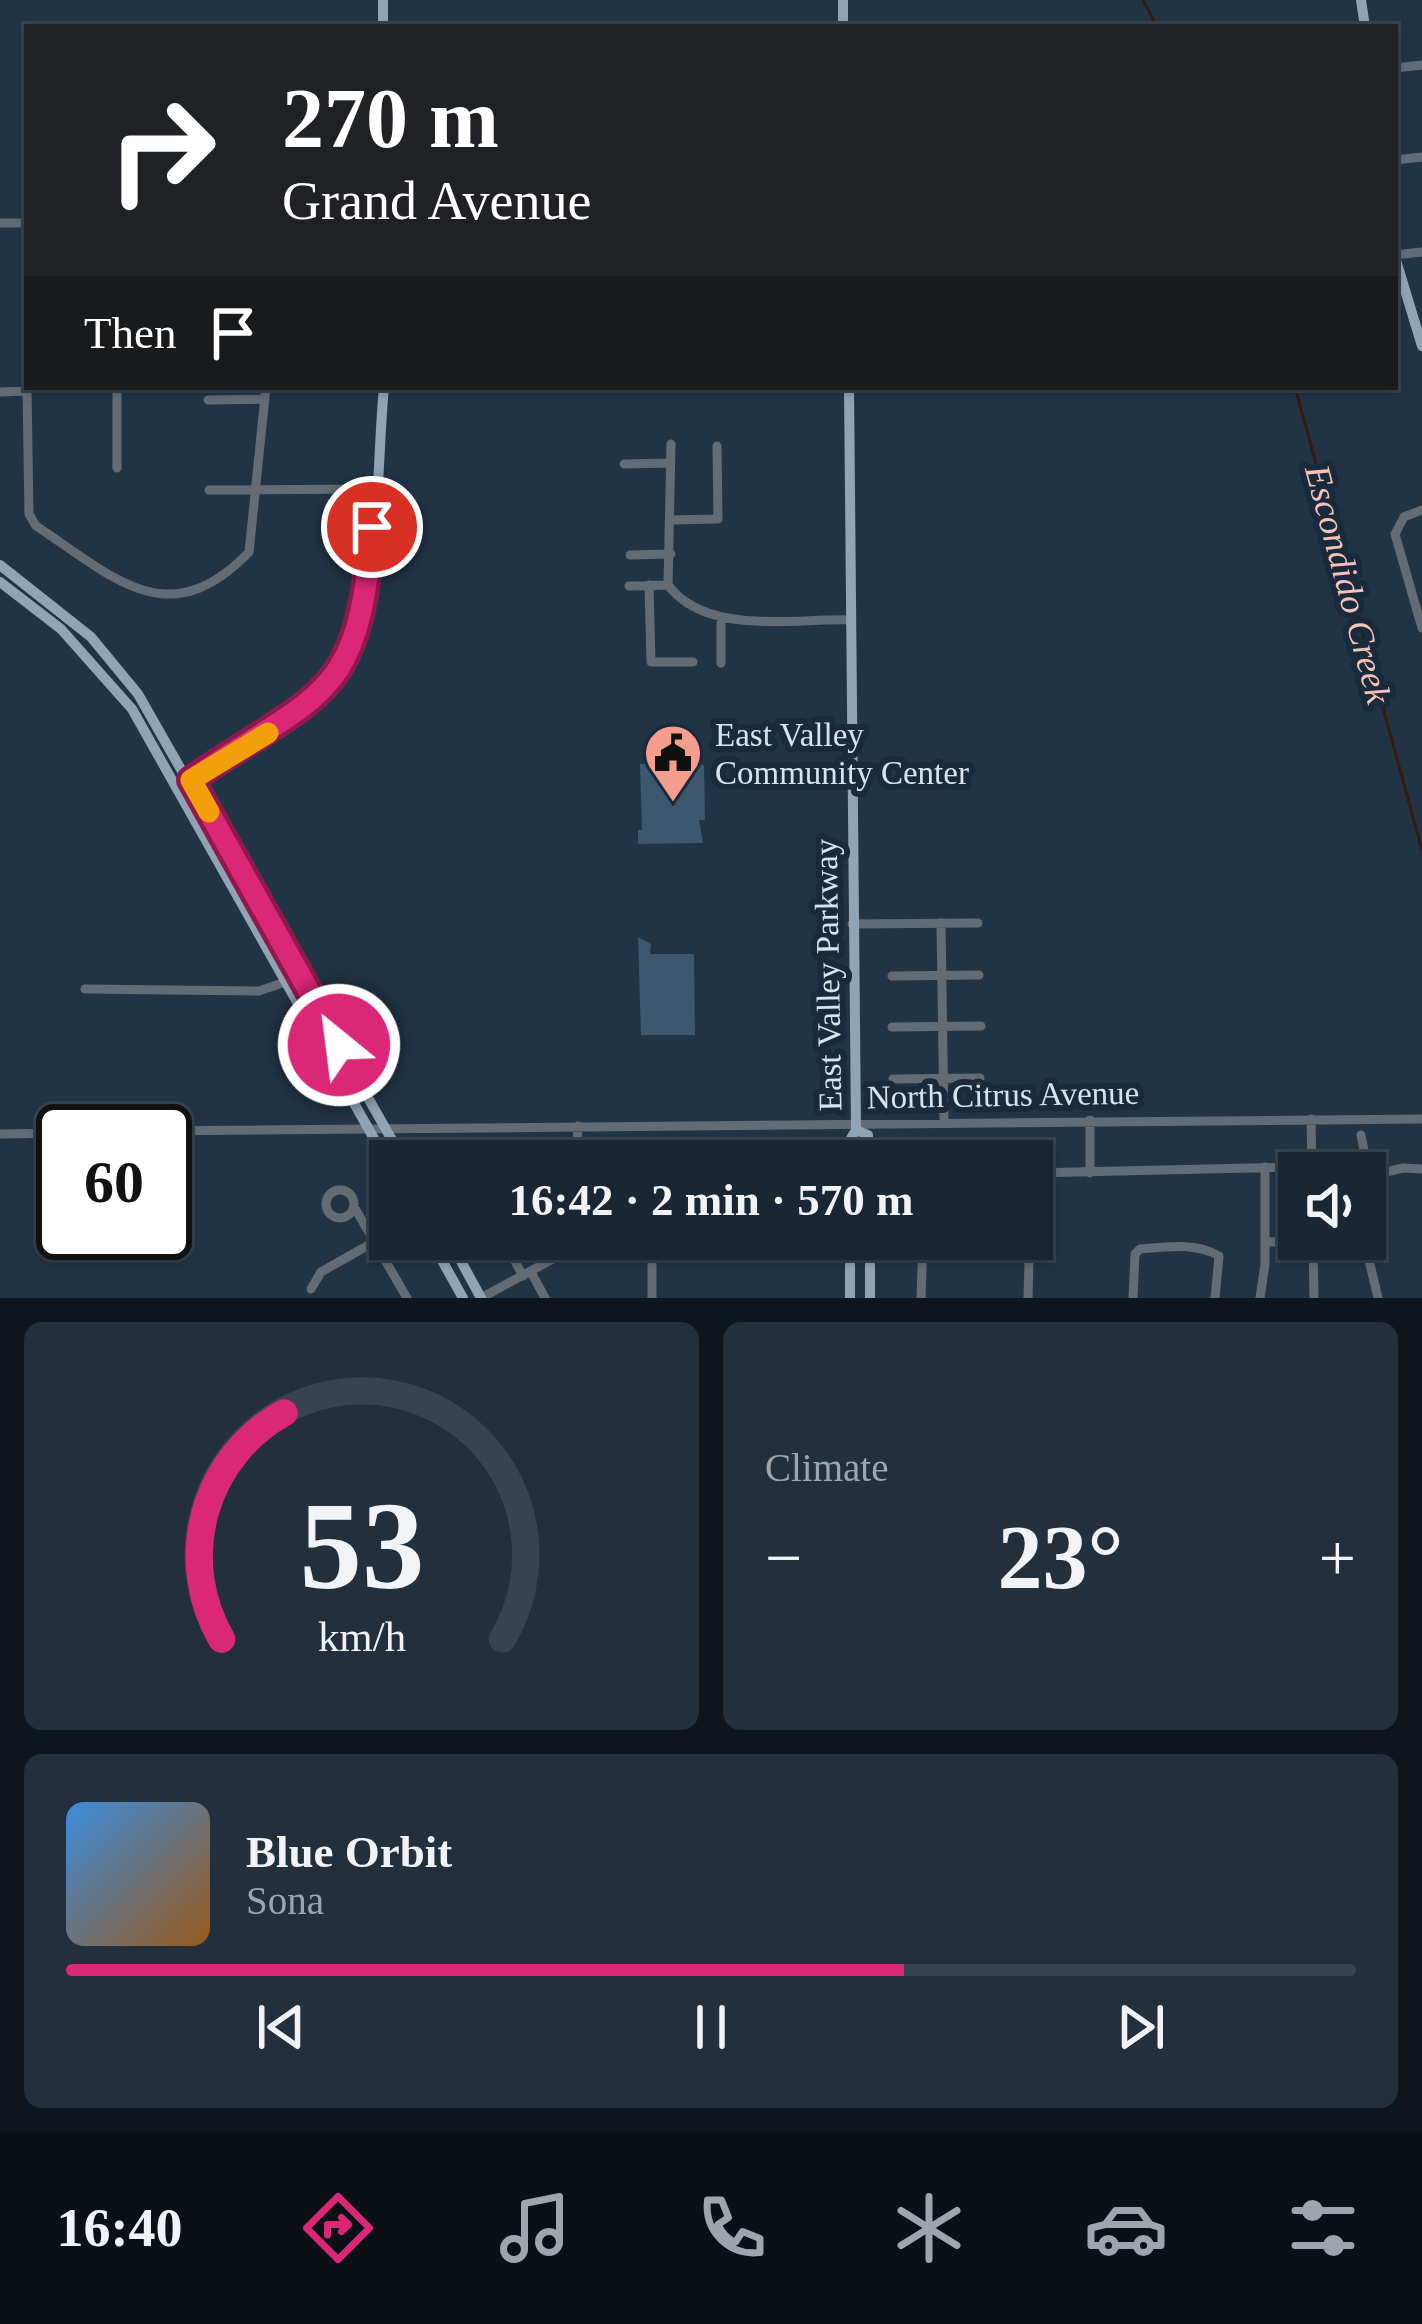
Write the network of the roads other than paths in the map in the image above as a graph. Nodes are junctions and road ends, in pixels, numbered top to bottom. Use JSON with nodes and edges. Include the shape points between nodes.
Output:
{"nodes":[{"id":1,"x":1400,"y":295,"type":"edge"},
{"id":2,"x":1422,"y":346,"type":"edge"},
{"id":3,"x":28,"y":390,"type":"edge"},
{"id":4,"x":116,"y":390,"type":"edge"},
{"id":5,"x":384,"y":390,"type":"edge"},
{"id":6,"x":849,"y":390,"type":"edge"},
{"id":7,"x":266,"y":393,"type":"edge"},
{"id":8,"x":208,"y":400,"type":"dead end"},
{"id":9,"x":670,"y":444,"type":"dead end"},
{"id":10,"x":716,"y":446,"type":"dead end"},
{"id":11,"x":670,"y":463,"type":"junction"},
{"id":12,"x":624,"y":464,"type":"dead end"},
{"id":13,"x":117,"y":468,"type":"dead end"},
{"id":14,"x":258,"y":489,"type":"junction"},
{"id":15,"x":375,"y":489,"type":"junction"},
{"id":16,"x":208,"y":490,"type":"dead end"},
{"id":17,"x":1422,"y":510,"type":"edge"},
{"id":18,"x":671,"y":520,"type":"junction"},
{"id":19,"x":671,"y":554,"type":"junction"},
{"id":20,"x":630,"y":555,"type":"dead end"},
{"id":21,"x":0,"y":565,"type":"edge"},
{"id":22,"x":0,"y":582,"type":"edge"},
{"id":23,"x":650,"y":585,"type":"junction"},
{"id":24,"x":668,"y":585,"type":"junction"},
{"id":25,"x":629,"y":586,"type":"dead end"},
{"id":26,"x":721,"y":617,"type":"junction"},
{"id":27,"x":851,"y":620,"type":"junction"},
{"id":28,"x":1422,"y":628,"type":"edge"},
{"id":29,"x":693,"y":662,"type":"dead end"},
{"id":30,"x":721,"y":664,"type":"dead end"},
{"id":31,"x":191,"y":780,"type":"junction"},
{"id":32,"x":178,"y":789,"type":"junction"},
{"id":33,"x":941,"y":923,"type":"junction"},
{"id":34,"x":978,"y":923,"type":"dead end"},
{"id":35,"x":852,"y":924,"type":"junction"},
{"id":36,"x":942,"y":975,"type":"junction"},
{"id":37,"x":979,"y":975,"type":"dead end"},
{"id":38,"x":892,"y":976,"type":"dead end"},
{"id":39,"x":285,"y":982,"type":"junction"},
{"id":40,"x":85,"y":989,"type":"dead end"},
{"id":41,"x":943,"y":1026,"type":"junction"},
{"id":42,"x":981,"y":1026,"type":"dead end"},
{"id":43,"x":892,"y":1027,"type":"dead end"},
{"id":44,"x":944,"y":1078,"type":"junction"},
{"id":45,"x":980,"y":1078,"type":"dead end"},
{"id":46,"x":893,"y":1079,"type":"dead end"},
{"id":47,"x":1311,"y":1119,"type":"junction"},
{"id":48,"x":1422,"y":1119,"type":"edge"},
{"id":49,"x":1090,"y":1120,"type":"junction"},
{"id":50,"x":944,"y":1121,"type":"junction"},
{"id":51,"x":578,"y":1126,"type":"junction"},
{"id":52,"x":368,"y":1127,"type":"junction"},
{"id":53,"x":385,"y":1127,"type":"junction"},
{"id":54,"x":855,"y":1127,"type":"junction"},
{"id":55,"x":192,"y":1130,"type":"edge"},
{"id":56,"x":36,"y":1133,"type":"edge"},
{"id":57,"x":0,"y":1134,"type":"edge"},
{"id":58,"x":1360,"y":1135,"type":"dead end"},
{"id":59,"x":375,"y":1140,"type":"edge"},
{"id":60,"x":392,"y":1140,"type":"edge"},
{"id":61,"x":577,"y":1140,"type":"edge"},
{"id":62,"x":850,"y":1140,"type":"edge"},
{"id":63,"x":868,"y":1140,"type":"edge"},
{"id":64,"x":1312,"y":1152,"type":"edge"},
{"id":65,"x":1364,"y":1152,"type":"edge"},
{"id":66,"x":1264,"y":1167,"type":"junction"},
{"id":67,"x":1278,"y":1167,"type":"edge"},
{"id":68,"x":1422,"y":1169,"type":"edge"},
{"id":69,"x":1386,"y":1172,"type":"edge"},
{"id":70,"x":1053,"y":1173,"type":"edge"},
{"id":71,"x":1090,"y":1173,"type":"junction"},
{"id":72,"x":356,"y":1210,"type":"dead end"},
{"id":73,"x":369,"y":1231,"type":"edge"},
{"id":74,"x":1278,"y":1241,"type":"edge"},
{"id":75,"x":1265,"y":1242,"type":"junction"},
{"id":76,"x":369,"y":1244,"type":"edge"},
{"id":77,"x":386,"y":1260,"type":"edge"},
{"id":78,"x":442,"y":1260,"type":"edge"},
{"id":79,"x":460,"y":1260,"type":"edge"},
{"id":80,"x":517,"y":1260,"type":"edge"},
{"id":81,"x":553,"y":1260,"type":"edge"},
{"id":82,"x":652,"y":1260,"type":"edge"},
{"id":83,"x":851,"y":1260,"type":"edge"},
{"id":84,"x":870,"y":1260,"type":"edge"},
{"id":85,"x":922,"y":1260,"type":"edge"},
{"id":86,"x":1026,"y":1260,"type":"edge"},
{"id":87,"x":1313,"y":1260,"type":"edge"},
{"id":88,"x":1369,"y":1260,"type":"edge"},
{"id":89,"x":527,"y":1274,"type":"junction"},
{"id":90,"x":311,"y":1288,"type":"dead end"},
{"id":91,"x":407,"y":1298,"type":"edge"},
{"id":92,"x":463,"y":1298,"type":"edge"},
{"id":93,"x":481,"y":1298,"type":"edge"},
{"id":94,"x":545,"y":1298,"type":"edge"},
{"id":95,"x":652,"y":1298,"type":"edge"},
{"id":96,"x":852,"y":1298,"type":"edge"},
{"id":97,"x":870,"y":1298,"type":"edge"},
{"id":98,"x":921,"y":1298,"type":"edge"},
{"id":99,"x":1028,"y":1298,"type":"edge"},
{"id":100,"x":1133,"y":1298,"type":"edge"},
{"id":101,"x":1215,"y":1298,"type":"edge"},
{"id":102,"x":1260,"y":1298,"type":"edge"},
{"id":103,"x":1314,"y":1298,"type":"edge"},
{"id":104,"x":1378,"y":1298,"type":"edge"}],
"edges":[{"from":1,"to":2,"type":"main road"},
{"from":3,"to":14,"type":"street","via":[[29,514],[133,589],[179,595],[237,565],[253,542]]},
{"from":4,"to":13,"type":"street"},
{"from":5,"to":15,"type":"main road"},
{"from":6,"to":27,"type":"main road","name":"East Valley Parkway"},
{"from":7,"to":8,"type":"street"},
{"from":7,"to":14,"type":"street"},
{"from":9,"to":11,"type":"street"},
{"from":10,"to":18,"type":"street","via":[[718,519]]},
{"from":11,"to":12,"type":"street"},
{"from":11,"to":18,"type":"street"},
{"from":14,"to":15,"type":"street"},
{"from":14,"to":16,"type":"street"},
{"from":15,"to":31,"type":"main road","via":[[366,592],[345,660],[301,712]]},
{"from":17,"to":28,"type":"street","via":[[1404,517],[1395,534]]},
{"from":18,"to":19,"type":"street"},
{"from":19,"to":20,"type":"street"},
{"from":19,"to":24,"type":"street"},
{"from":21,"to":31,"type":"main road","via":[[91,637]]},
{"from":22,"to":32,"type":"main road","via":[[112,682]]},
{"from":23,"to":24,"type":"street"},
{"from":23,"to":25,"type":"street"},
{"from":23,"to":29,"type":"street","via":[[651,662]]},
{"from":24,"to":26,"type":"street","via":[[700,613]]},
{"from":26,"to":27,"type":"street"},
{"from":26,"to":30,"type":"street"},
{"from":27,"to":35,"type":"main road","name":"East Valley Parkway"},
{"from":31,"to":32,"type":"main road"},
{"from":31,"to":53,"type":"main road"},
{"from":32,"to":39,"type":"main road"},
{"from":33,"to":34,"type":"street"},
{"from":33,"to":35,"type":"street"},
{"from":33,"to":36,"type":"street"},
{"from":35,"to":54,"type":"main road","name":"East Valley Parkway"},
{"from":36,"to":37,"type":"street"},
{"from":36,"to":38,"type":"street"},
{"from":36,"to":41,"type":"street"},
{"from":39,"to":40,"type":"street","via":[[259,991]]},
{"from":39,"to":52,"type":"main road"},
{"from":41,"to":42,"type":"street"},
{"from":41,"to":43,"type":"street"},
{"from":41,"to":44,"type":"street"},
{"from":44,"to":45,"type":"street"},
{"from":44,"to":46,"type":"street"},
{"from":44,"to":50,"type":"street"},
{"from":47,"to":48,"type":"street","name":"North Citrus Avenue"},
{"from":47,"to":49,"type":"street","name":"North Citrus Avenue"},
{"from":47,"to":64,"type":"street"},
{"from":49,"to":50,"type":"street","name":"North Citrus Avenue"},
{"from":49,"to":71,"type":"street"},
{"from":50,"to":54,"type":"street","name":"North Citrus Avenue"},
{"from":51,"to":53,"type":"street","name":"North Citrus Avenue"},
{"from":51,"to":54,"type":"street","name":"North Citrus Avenue"},
{"from":51,"to":61,"type":"street"},
{"from":52,"to":53,"type":"street","name":"North Citrus Avenue"},
{"from":52,"to":55,"type":"street","name":"North Citrus Avenue"},
{"from":52,"to":59,"type":"main road"},
{"from":53,"to":60,"type":"main road"},
{"from":54,"to":62,"type":"main road","name":"East Valley Parkway"},
{"from":54,"to":63,"type":"main road","name":"East Valley Parkway"},
{"from":56,"to":57,"type":"street"},
{"from":58,"to":65,"type":"street"},
{"from":66,"to":67,"type":"street"},
{"from":66,"to":71,"type":"street"},
{"from":66,"to":75,"type":"street"},
{"from":68,"to":69,"type":"street"},
{"from":70,"to":71,"type":"street"},
{"from":72,"to":73,"type":"street"},
{"from":74,"to":75,"type":"street"},
{"from":75,"to":102,"type":"street"},
{"from":76,"to":90,"type":"street","via":[[321,1272]]},
{"from":77,"to":91,"type":"street"},
{"from":78,"to":92,"type":"main road"},
{"from":79,"to":93,"type":"main road"},
{"from":80,"to":89,"type":"street"},
{"from":81,"to":89,"type":"street"},
{"from":82,"to":95,"type":"street"},
{"from":83,"to":96,"type":"main road"},
{"from":84,"to":97,"type":"main road"},
{"from":85,"to":98,"type":"street"},
{"from":86,"to":99,"type":"street"},
{"from":87,"to":103,"type":"street"},
{"from":88,"to":104,"type":"street"},
{"from":89,"to":93,"type":"street"},
{"from":89,"to":94,"type":"street"},
{"from":100,"to":101,"type":"street","via":[[1135,1254],[1179,1247],[1219,1256]]}]}
